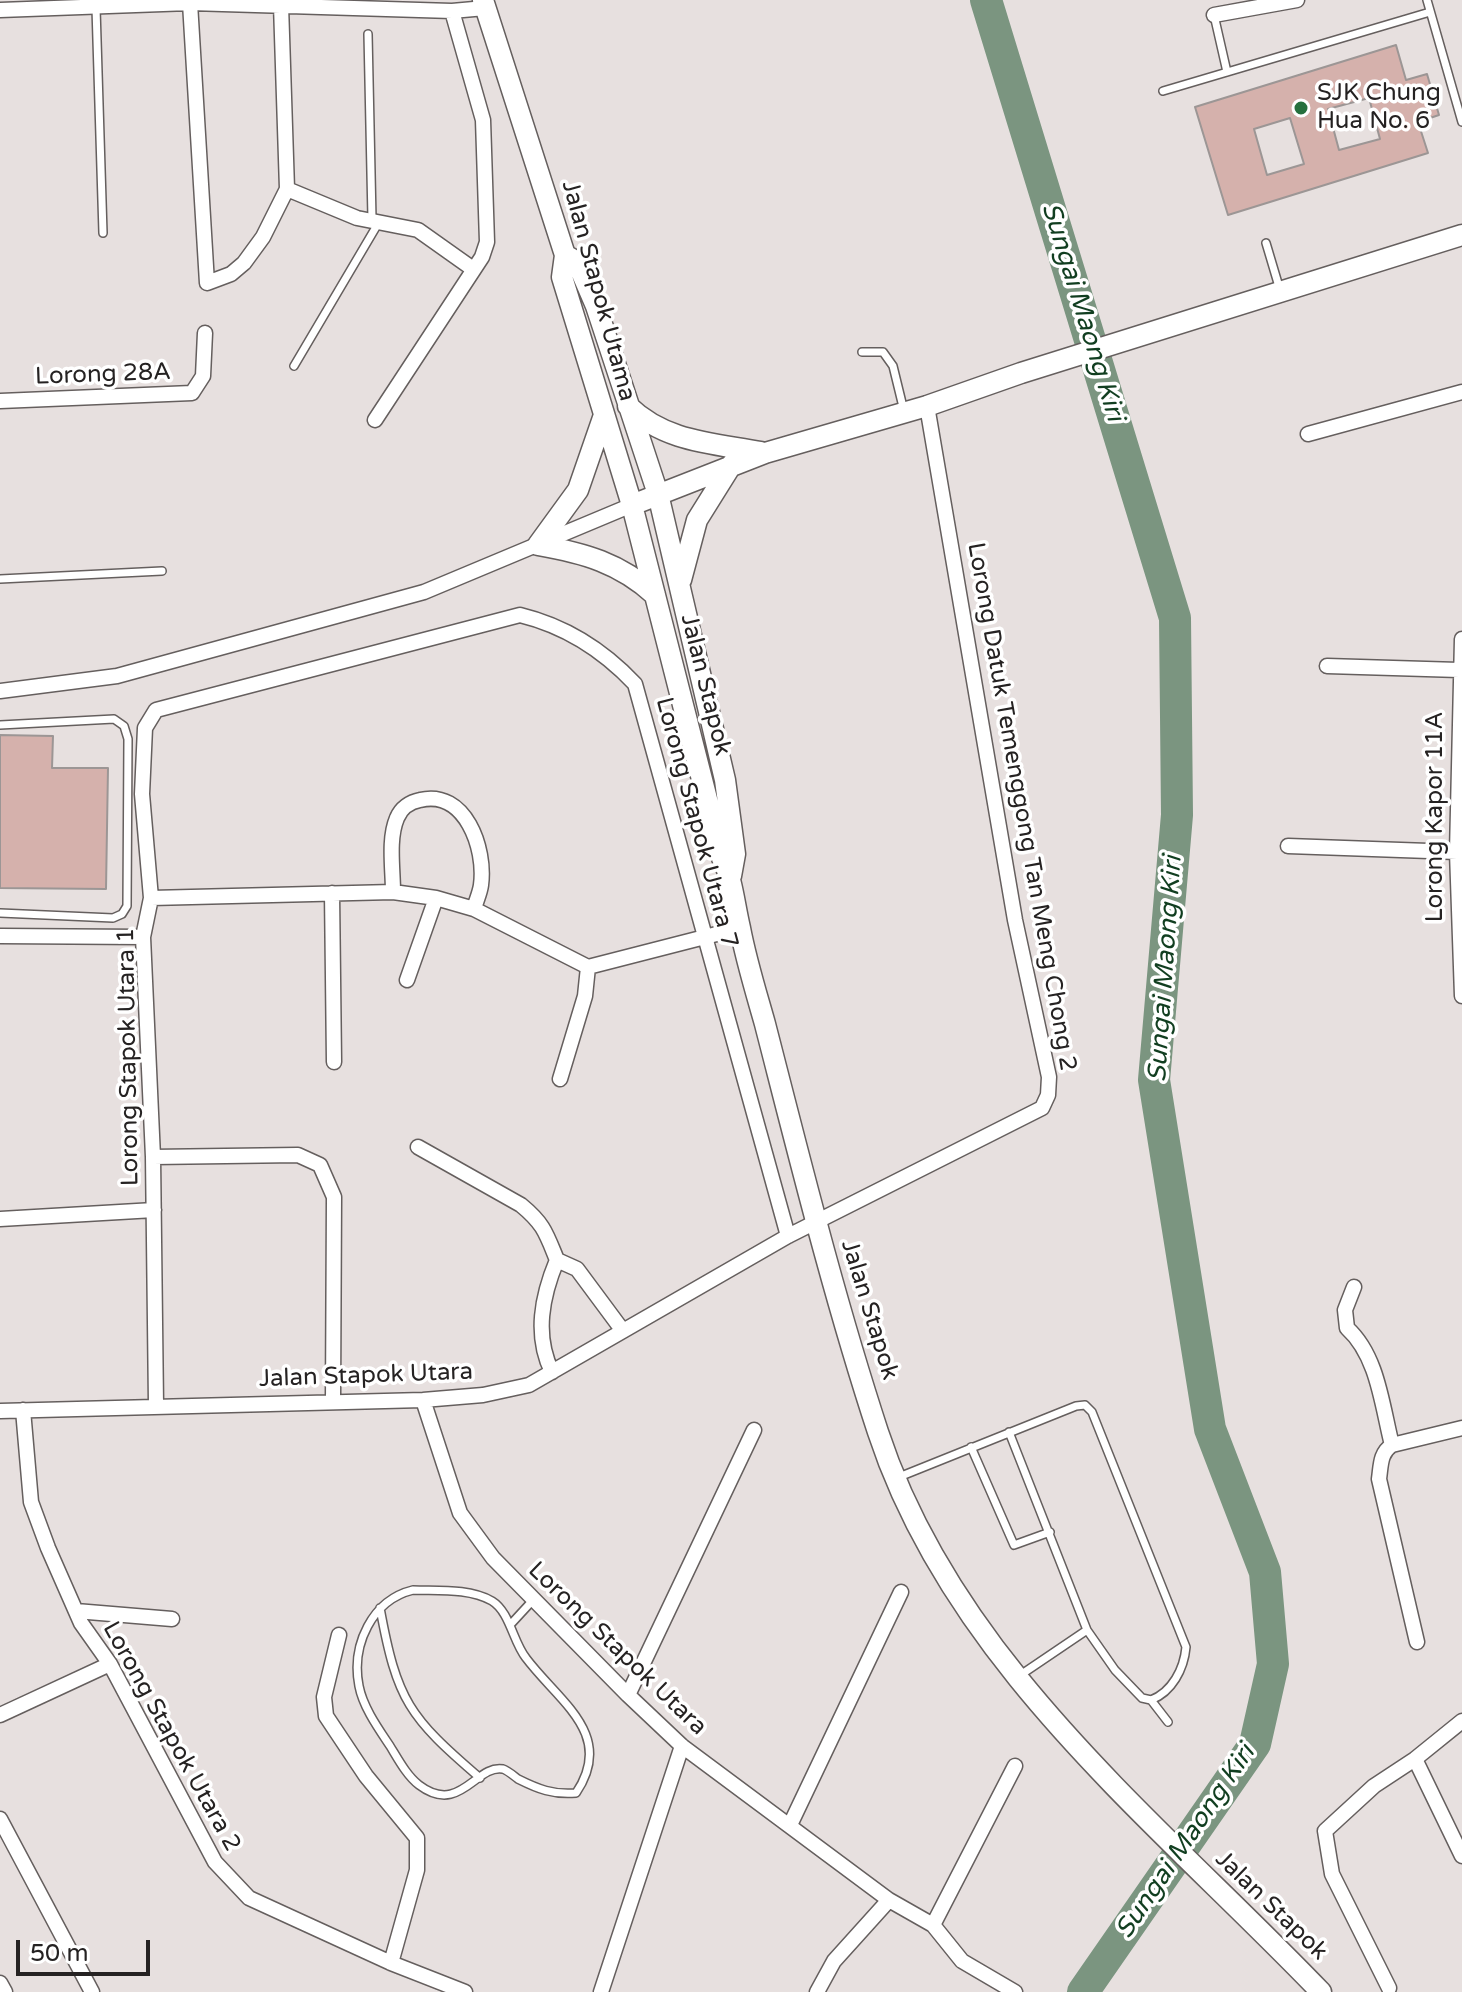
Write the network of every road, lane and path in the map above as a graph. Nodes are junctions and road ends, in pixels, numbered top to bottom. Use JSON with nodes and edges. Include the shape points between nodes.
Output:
{"nodes":[{"id":1,"x":1297,"y":0,"type":"edge"},
{"id":2,"x":1427,"y":0,"type":"edge"},
{"id":3,"x":96,"y":3,"type":"edge"},
{"id":4,"x":190,"y":3,"type":"junction"},
{"id":5,"x":484,"y":4,"type":"edge"},
{"id":6,"x":281,"y":5,"type":"junction"},
{"id":7,"x":2,"y":6,"type":"edge"},
{"id":8,"x":452,"y":11,"type":"junction"},
{"id":9,"x":1430,"y":12,"type":"junction"},
{"id":10,"x":1214,"y":15,"type":"joint"},
{"id":11,"x":368,"y":34,"type":"dead end"},
{"id":12,"x":1227,"y":72,"type":"junction"},
{"id":13,"x":1163,"y":91,"type":"dead end"},
{"id":14,"x":1462,"y":122,"type":"edge"},
{"id":15,"x":287,"y":189,"type":"junction"},
{"id":16,"x":376,"y":220,"type":"junction"},
{"id":17,"x":103,"y":233,"type":"dead end"},
{"id":18,"x":1462,"y":235,"type":"edge"},
{"id":19,"x":1266,"y":243,"type":"dead end"},
{"id":20,"x":565,"y":255,"type":"junction"},
{"id":21,"x":473,"y":269,"type":"junction"},
{"id":22,"x":1281,"y":292,"type":"junction"},
{"id":23,"x":205,"y":333,"type":"dead end"},
{"id":24,"x":862,"y":352,"type":"dead end"},
{"id":25,"x":294,"y":366,"type":"dead end"},
{"id":26,"x":1462,"y":392,"type":"edge"},
{"id":27,"x":0,"y":401,"type":"edge"},
{"id":28,"x":628,"y":406,"type":"junction"},
{"id":29,"x":927,"y":406,"type":"junction"},
{"id":30,"x":904,"y":413,"type":"junction"},
{"id":31,"x":604,"y":415,"type":"junction"},
{"id":32,"x":375,"y":420,"type":"dead end"},
{"id":33,"x":1308,"y":434,"type":"dead end"},
{"id":34,"x":765,"y":453,"type":"junction"},
{"id":35,"x":732,"y":464,"type":"junction"},
{"id":36,"x":658,"y":494,"type":"junction"},
{"id":37,"x":632,"y":505,"type":"junction"},
{"id":38,"x":538,"y":545,"type":"junction"},
{"id":39,"x":162,"y":571,"type":"dead end"},
{"id":40,"x":0,"y":579,"type":"edge"},
{"id":41,"x":655,"y":595,"type":"junction"},
{"id":42,"x":684,"y":611,"type":"junction"},
{"id":43,"x":1462,"y":639,"type":"edge"},
{"id":44,"x":1327,"y":666,"type":"dead end"},
{"id":45,"x":1459,"y":670,"type":"junction"},
{"id":46,"x":0,"y":691,"type":"edge"},
{"id":47,"x":156,"y":710,"type":"joint"},
{"id":48,"x":0,"y":725,"type":"edge"},
{"id":49,"x":1288,"y":846,"type":"dead end"},
{"id":50,"x":1457,"y":852,"type":"junction"},
{"id":51,"x":731,"y":876,"type":"junction"},
{"id":52,"x":393,"y":892,"type":"junction"},
{"id":53,"x":332,"y":893,"type":"junction"},
{"id":54,"x":151,"y":898,"type":"junction"},
{"id":55,"x":436,"y":898,"type":"junction"},
{"id":56,"x":474,"y":909,"type":"junction"},
{"id":57,"x":0,"y":913,"type":"edge"},
{"id":58,"x":740,"y":928,"type":"junction"},
{"id":59,"x":0,"y":936,"type":"edge"},
{"id":60,"x":143,"y":937,"type":"junction"},
{"id":61,"x":705,"y":938,"type":"junction"},
{"id":62,"x":588,"y":967,"type":"junction"},
{"id":63,"x":407,"y":980,"type":"dead end"},
{"id":64,"x":1462,"y":996,"type":"edge"},
{"id":65,"x":334,"y":1062,"type":"dead end"},
{"id":66,"x":560,"y":1079,"type":"dead end"},
{"id":67,"x":418,"y":1147,"type":"dead end"},
{"id":68,"x":153,"y":1157,"type":"junction"},
{"id":69,"x":154,"y":1210,"type":"junction"},
{"id":70,"x":0,"y":1219,"type":"edge"},
{"id":71,"x":816,"y":1221,"type":"junction"},
{"id":72,"x":788,"y":1236,"type":"junction"},
{"id":73,"x":557,"y":1260,"type":"junction"},
{"id":74,"x":1354,"y":1287,"type":"dead end"},
{"id":75,"x":623,"y":1331,"type":"junction"},
{"id":76,"x":552,"y":1372,"type":"junction"},
{"id":77,"x":333,"y":1400,"type":"junction"},
{"id":78,"x":423,"y":1400,"type":"junction"},
{"id":79,"x":156,"y":1405,"type":"junction"},
{"id":80,"x":23,"y":1410,"type":"junction"},
{"id":81,"x":0,"y":1411,"type":"edge"},
{"id":82,"x":1462,"y":1428,"type":"edge"},
{"id":83,"x":754,"y":1430,"type":"dead end"},
{"id":84,"x":1009,"y":1432,"type":"junction"},
{"id":85,"x":1392,"y":1445,"type":"junction"},
{"id":86,"x":971,"y":1447,"type":"junction"},
{"id":87,"x":897,"y":1478,"type":"junction"},
{"id":88,"x":1050,"y":1532,"type":"junction"},
{"id":89,"x":901,"y":1592,"type":"dead end"},
{"id":90,"x":534,"y":1599,"type":"junction"},
{"id":91,"x":380,"y":1607,"type":"junction"},
{"id":92,"x":76,"y":1611,"type":"junction"},
{"id":93,"x":172,"y":1619,"type":"dead end"},
{"id":94,"x":510,"y":1625,"type":"junction"},
{"id":95,"x":1087,"y":1630,"type":"junction"},
{"id":96,"x":339,"y":1635,"type":"dead end"},
{"id":97,"x":1417,"y":1642,"type":"dead end"},
{"id":98,"x":110,"y":1664,"type":"junction"},
{"id":99,"x":1018,"y":1676,"type":"junction"},
{"id":100,"x":628,"y":1695,"type":"junction"},
{"id":101,"x":1151,"y":1700,"type":"junction"},
{"id":102,"x":0,"y":1715,"type":"edge"},
{"id":103,"x":1462,"y":1721,"type":"edge"},
{"id":104,"x":1168,"y":1722,"type":"dead end"},
{"id":105,"x":682,"y":1746,"type":"junction"},
{"id":106,"x":1415,"y":1759,"type":"junction"},
{"id":107,"x":1015,"y":1766,"type":"dead end"},
{"id":108,"x":480,"y":1778,"type":"junction"},
{"id":109,"x":0,"y":1819,"type":"edge"},
{"id":110,"x":790,"y":1825,"type":"junction"},
{"id":111,"x":1462,"y":1856,"type":"edge"},
{"id":112,"x":889,"y":1900,"type":"junction"},
{"id":113,"x":933,"y":1925,"type":"junction"},
{"id":114,"x":391,"y":1963,"type":"junction"},
{"id":115,"x":0,"y":1983,"type":"edge"},
{"id":116,"x":1389,"y":1988,"type":"dead end"},
{"id":117,"x":5,"y":1992,"type":"edge"},
{"id":118,"x":92,"y":1992,"type":"edge"},
{"id":119,"x":465,"y":1992,"type":"edge"},
{"id":120,"x":601,"y":1992,"type":"edge"},
{"id":121,"x":817,"y":1992,"type":"edge"},
{"id":122,"x":1015,"y":1992,"type":"edge"},
{"id":123,"x":1321,"y":1992,"type":"edge"}],
"edges":[{"from":1,"to":10,"type":"street"},
{"from":2,"to":9,"type":"lane"},
{"from":3,"to":4,"type":"street"},
{"from":3,"to":7,"type":"street"},
{"from":3,"to":17,"type":"lane"},
{"from":4,"to":6,"type":"street"},
{"from":4,"to":15,"type":"street","via":[[207,283],[244,263]]},
{"from":5,"to":8,"type":"street"},
{"from":5,"to":20,"type":"main road","name":"Jalan Stapok Utama"},
{"from":6,"to":8,"type":"street"},
{"from":6,"to":15,"type":"street"},
{"from":8,"to":21,"type":"street","via":[[485,136],[487,242]]},
{"from":9,"to":12,"type":"lane"},
{"from":9,"to":14,"type":"lane"},
{"from":10,"to":12,"type":"lane"},
{"from":11,"to":16,"type":"lane"},
{"from":12,"to":13,"type":"lane"},
{"from":15,"to":16,"type":"street","via":[[337,212]]},
{"from":16,"to":21,"type":"street","via":[[418,230]]},
{"from":16,"to":25,"type":"lane"},
{"from":18,"to":22,"type":"main road"},
{"from":19,"to":22,"type":"lane"},
{"from":20,"to":28,"type":"main road","via":[[577,262],[588,286]]},
{"from":20,"to":31,"type":"main road","name":"Jalan Stapok Utama","via":[[562,277]]},
{"from":21,"to":32,"type":"street"},
{"from":22,"to":29,"type":"main road"},
{"from":23,"to":27,"type":"street","name":"Lorong 28A","via":[[203,376],[192,393]]},
{"from":24,"to":30,"type":"lane","via":[[883,352],[893,366]]},
{"from":26,"to":33,"type":"street"},
{"from":28,"to":34,"type":"main road","via":[[654,428],[689,440]]},
{"from":28,"to":36,"type":"main road"},
{"from":29,"to":30,"type":"main road"},
{"from":29,"to":71,"type":"street","name":"Lorong Datuk Temenggong Tan Meng Chong 2","via":[[1015,920],[1049,1077],[1048,1095],[1042,1108]]},
{"from":30,"to":34,"type":"main road"},
{"from":31,"to":37,"type":"main road","name":"Jalan Stapok Utama"},
{"from":31,"to":38,"type":"main road","via":[[578,490]]},
{"from":34,"to":35,"type":"main road"},
{"from":35,"to":36,"type":"main road"},
{"from":35,"to":42,"type":"main road","via":[[697,520],[688,545],[679,587]]},
{"from":36,"to":37,"type":"main road"},
{"from":36,"to":42,"type":"main road"},
{"from":37,"to":38,"type":"street"},
{"from":37,"to":41,"type":"main road","name":"Jalan Stapok"},
{"from":38,"to":41,"type":"main road","via":[[602,559]]},
{"from":38,"to":46,"type":"street","via":[[424,592],[117,676]]},
{"from":39,"to":40,"type":"lane"},
{"from":41,"to":51,"type":"main road","name":"Jalan Stapok"},
{"from":42,"to":51,"type":"main road","via":[[725,780],[735,854]]},
{"from":43,"to":45,"type":"street","name":"Lorong Kapor 11A"},
{"from":44,"to":45,"type":"street"},
{"from":45,"to":50,"type":"street","name":"Lorong Kapor 11A"},
{"from":47,"to":54,"type":"street","name":"Lorong Stapok Utara 1","via":[[145,728],[142,794]]},
{"from":47,"to":61,"type":"street","name":"Lorong Stapok Utara 7","via":[[520,615],[546,624],[595,649],[635,684]]},
{"from":48,"to":57,"type":"lane","via":[[114,719],[124,726],[128,739],[127,906],[122,914],[113,918]]},
{"from":49,"to":50,"type":"street"},
{"from":50,"to":64,"type":"street","name":"Lorong Kapor 11A"},
{"from":51,"to":58,"type":"main road","name":"Jalan Stapok"},
{"from":52,"to":53,"type":"street"},
{"from":52,"to":55,"type":"street"},
{"from":52,"to":56,"type":"street","via":[[398,816],[409,803],[432,797],[451,803],[471,824],[481,872]]},
{"from":53,"to":54,"type":"street"},
{"from":53,"to":65,"type":"street"},
{"from":54,"to":60,"type":"street","name":"Lorong Stapok Utara 1"},
{"from":55,"to":56,"type":"street"},
{"from":55,"to":63,"type":"street"},
{"from":56,"to":62,"type":"street"},
{"from":58,"to":61,"type":"street"},
{"from":58,"to":71,"type":"main road","name":"Jalan Stapok"},
{"from":59,"to":60,"type":"street"},
{"from":60,"to":68,"type":"street","name":"Lorong Stapok Utara 1"},
{"from":61,"to":62,"type":"street"},
{"from":61,"to":72,"type":"street","name":"Lorong Stapok Utara 7"},
{"from":62,"to":66,"type":"street","via":[[585,996]]},
{"from":67,"to":73,"type":"street","via":[[529,1211],[545,1226]]},
{"from":68,"to":69,"type":"street","name":"Lorong Stapok Utara 1"},
{"from":68,"to":77,"type":"street","via":[[298,1155],[320,1165],[334,1197]]},
{"from":69,"to":70,"type":"street"},
{"from":69,"to":79,"type":"street","name":"Lorong Stapok Utara 1"},
{"from":71,"to":72,"type":"street","name":"Lorong Datuk Temenggong Tan Meng Chong 2"},
{"from":71,"to":87,"type":"main road","name":"Jalan Stapok","via":[[878,1433]]},
{"from":72,"to":75,"type":"street","name":"Jalan Stapok Utara"},
{"from":73,"to":75,"type":"street","via":[[577,1269]]},
{"from":73,"to":76,"type":"street","via":[[543,1294],[542,1335]]},
{"from":74,"to":85,"type":"street","via":[[1345,1310],[1347,1328],[1363,1342]]},
{"from":75,"to":76,"type":"street","name":"Jalan Stapok Utara"},
{"from":76,"to":78,"type":"street","name":"Jalan Stapok Utara","via":[[529,1385],[483,1395]]},
{"from":77,"to":78,"type":"street","name":"Jalan Stapok Utara"},
{"from":77,"to":79,"type":"street","name":"Jalan Stapok Utara"},
{"from":78,"to":90,"type":"street","name":"Lorong Stapok Utara","via":[[460,1513],[493,1558]]},
{"from":79,"to":80,"type":"street","name":"Jalan Stapok Utara"},
{"from":80,"to":81,"type":"street","name":"Jalan Stapok Utara"},
{"from":80,"to":92,"type":"street","name":"Lorong Stapok Utara 2","via":[[31,1502]]},
{"from":82,"to":85,"type":"street"},
{"from":83,"to":100,"type":"street"},
{"from":84,"to":86,"type":"lane"},
{"from":84,"to":88,"type":"lane"},
{"from":84,"to":101,"type":"lane","via":[[1076,1406],[1085,1405],[1092,1412],[1186,1647],[1180,1672],[1161,1696]]},
{"from":85,"to":97,"type":"street","via":[[1384,1450],[1379,1479]]},
{"from":86,"to":87,"type":"lane"},
{"from":86,"to":88,"type":"lane","via":[[1014,1545]]},
{"from":87,"to":99,"type":"main road","name":"Jalan Stapok","via":[[929,1546],[968,1610]]},
{"from":88,"to":95,"type":"lane"},
{"from":89,"to":110,"type":"street"},
{"from":90,"to":94,"type":"lane"},
{"from":90,"to":100,"type":"street","name":"Lorong Stapok Utara"},
{"from":91,"to":94,"type":"lane","via":[[392,1595],[413,1590],[477,1595],[495,1603]]},
{"from":91,"to":108,"type":"lane","via":[[390,1664],[404,1701],[434,1739]]},
{"from":91,"to":108,"type":"lane","via":[[362,1640],[358,1662],[359,1687],[373,1720],[420,1786],[452,1795]]},
{"from":92,"to":93,"type":"street"},
{"from":92,"to":98,"type":"street","name":"Lorong Stapok Utara 2"},
{"from":94,"to":108,"type":"lane","via":[[526,1658],[589,1736],[589,1768],[576,1793],[550,1794],[503,1769]]},
{"from":95,"to":99,"type":"lane"},
{"from":95,"to":101,"type":"lane","via":[[1115,1670],[1142,1698]]},
{"from":96,"to":114,"type":"street","via":[[324,1697],[326,1716],[417,1838],[417,1870]]},
{"from":98,"to":102,"type":"street"},
{"from":98,"to":114,"type":"street","name":"Lorong Stapok Utara 2","via":[[230,1881],[249,1898]]},
{"from":99,"to":123,"type":"main road","name":"Jalan Stapok","via":[[1118,1791]]},
{"from":100,"to":105,"type":"street","name":"Lorong Stapok Utara"},
{"from":101,"to":104,"type":"lane"},
{"from":103,"to":106,"type":"street"},
{"from":105,"to":110,"type":"street","name":"Lorong Stapok Utara"},
{"from":105,"to":120,"type":"street"},
{"from":106,"to":111,"type":"street"},
{"from":106,"to":116,"type":"street","via":[[1374,1786],[1325,1831],[1332,1874]]},
{"from":107,"to":113,"type":"street"},
{"from":109,"to":118,"type":"street"},
{"from":110,"to":112,"type":"street","name":"Lorong Stapok Utara"},
{"from":112,"to":113,"type":"street","name":"Lorong Stapok Utara"},
{"from":112,"to":121,"type":"street","via":[[834,1961]]},
{"from":113,"to":122,"type":"street","via":[[962,1961]]},
{"from":114,"to":119,"type":"street","name":"Lorong Stapok Utara 2"},
{"from":115,"to":117,"type":"street"}]}
